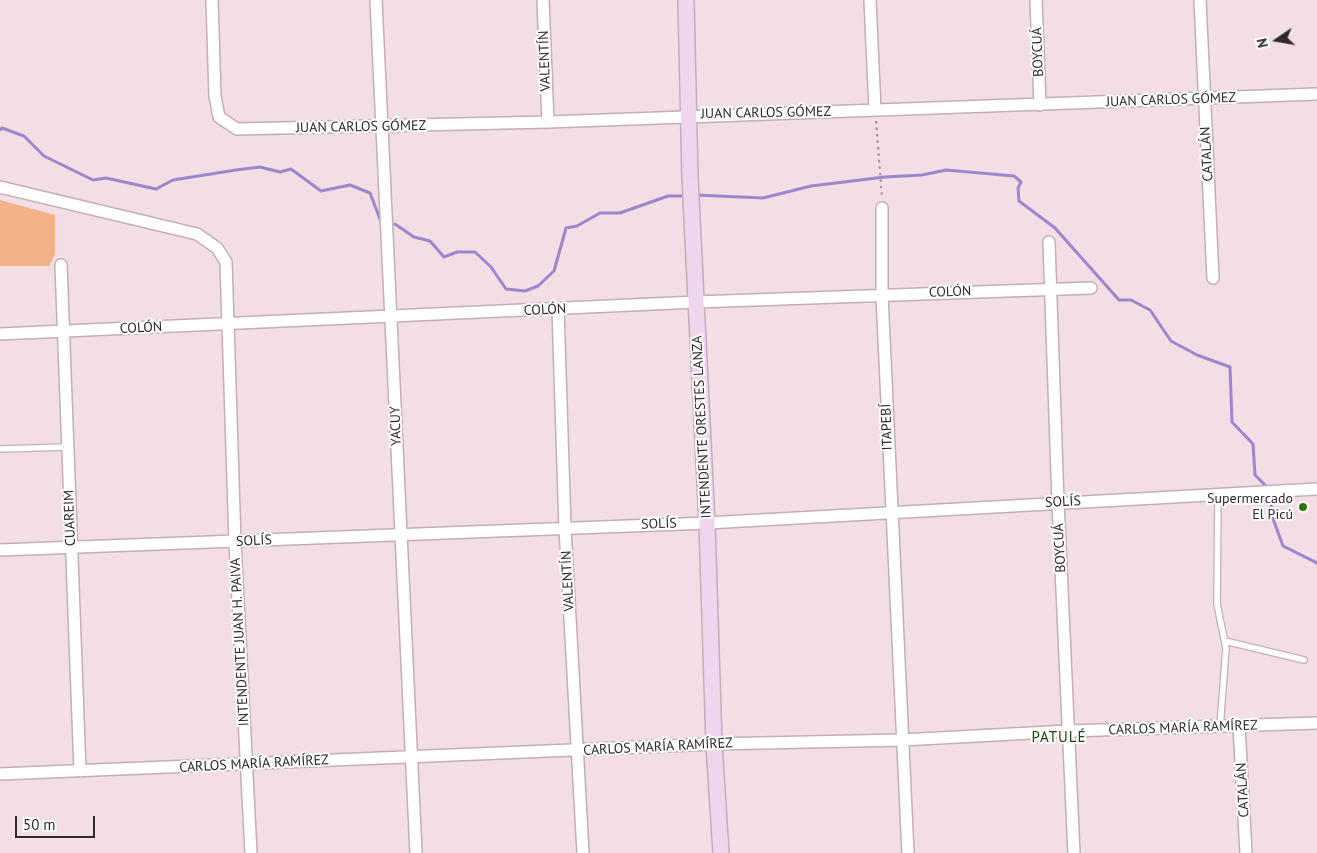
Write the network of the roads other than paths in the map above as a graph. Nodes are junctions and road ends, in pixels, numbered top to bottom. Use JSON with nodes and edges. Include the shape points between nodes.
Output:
{"nodes":[{"id":1,"x":212,"y":0,"type":"edge"},
{"id":2,"x":376,"y":0,"type":"edge"},
{"id":3,"x":543,"y":0,"type":"edge"},
{"id":4,"x":686,"y":0,"type":"edge"},
{"id":5,"x":870,"y":0,"type":"edge"},
{"id":6,"x":1036,"y":0,"type":"edge"},
{"id":7,"x":1200,"y":0,"type":"edge"},
{"id":8,"x":1317,"y":94,"type":"edge"},
{"id":9,"x":1204,"y":99,"type":"junction"},
{"id":10,"x":1040,"y":105,"type":"junction"},
{"id":11,"x":875,"y":110,"type":"junction"},
{"id":12,"x":689,"y":115,"type":"junction"},
{"id":13,"x":548,"y":122,"type":"junction"},
{"id":14,"x":382,"y":126,"type":"junction"},
{"id":15,"x":0,"y":186,"type":"edge"},
{"id":16,"x":882,"y":208,"type":"road end"},
{"id":17,"x":1049,"y":242,"type":"dead end"},
{"id":18,"x":61,"y":265,"type":"dead end"},
{"id":19,"x":1213,"y":278,"type":"dead end"},
{"id":20,"x":1091,"y":288,"type":"dead end"},
{"id":21,"x":1051,"y":289,"type":"junction"},
{"id":22,"x":882,"y":295,"type":"junction"},
{"id":23,"x":696,"y":302,"type":"junction"},
{"id":24,"x":558,"y":309,"type":"junction"},
{"id":25,"x":392,"y":317,"type":"junction"},
{"id":26,"x":229,"y":324,"type":"junction"},
{"id":27,"x":64,"y":332,"type":"junction"},
{"id":28,"x":0,"y":334,"type":"edge"},
{"id":29,"x":67,"y":447,"type":"junction"},
{"id":30,"x":0,"y":449,"type":"edge"},
{"id":31,"x":1317,"y":489,"type":"edge"},
{"id":32,"x":1218,"y":495,"type":"junction"},
{"id":33,"x":1058,"y":502,"type":"junction"},
{"id":34,"x":891,"y":512,"type":"junction"},
{"id":35,"x":707,"y":523,"type":"junction"},
{"id":36,"x":565,"y":528,"type":"junction"},
{"id":37,"x":400,"y":533,"type":"junction"},
{"id":38,"x":235,"y":542,"type":"junction"},
{"id":39,"x":70,"y":546,"type":"junction"},
{"id":40,"x":0,"y":550,"type":"edge"},
{"id":41,"x":1224,"y":641,"type":"junction"},
{"id":42,"x":1304,"y":660,"type":"dead end"},
{"id":43,"x":1317,"y":723,"type":"edge"},
{"id":44,"x":1239,"y":726,"type":"junction"},
{"id":45,"x":1220,"y":727,"type":"junction"},
{"id":46,"x":1068,"y":731,"type":"junction"},
{"id":47,"x":902,"y":740,"type":"junction"},
{"id":48,"x":714,"y":744,"type":"junction"},
{"id":49,"x":577,"y":751,"type":"junction"},
{"id":50,"x":411,"y":756,"type":"junction"},
{"id":51,"x":246,"y":765,"type":"junction"},
{"id":52,"x":80,"y":771,"type":"junction"},
{"id":53,"x":0,"y":774,"type":"edge"},
{"id":54,"x":251,"y":853,"type":"edge"},
{"id":55,"x":416,"y":853,"type":"edge"},
{"id":56,"x":583,"y":853,"type":"edge"},
{"id":57,"x":720,"y":853,"type":"edge"},
{"id":58,"x":908,"y":853,"type":"edge"},
{"id":59,"x":1074,"y":853,"type":"edge"},
{"id":60,"x":1246,"y":853,"type":"edge"}],
"edges":[{"from":1,"to":14,"type":"street","name":"JUAN CARLOS GÓMEZ","via":[[215,96],[219,117],[236,130]]},
{"from":2,"to":14,"type":"street","name":"YACUY"},
{"from":3,"to":13,"type":"street","name":"VALENTÍN"},
{"from":4,"to":12,"type":"street","name":"INTENDENTE ORESTES LANZA"},
{"from":5,"to":11,"type":"street"},
{"from":6,"to":10,"type":"street","name":"BOYCUÁ"},
{"from":7,"to":9,"type":"street","name":"CATALÁN"},
{"from":8,"to":9,"type":"street","name":"JUAN CARLOS GÓMEZ"},
{"from":9,"to":10,"type":"street","name":"JUAN CARLOS GÓMEZ"},
{"from":9,"to":19,"type":"street","name":"CATALÁN"},
{"from":10,"to":11,"type":"street","name":"JUAN CARLOS GÓMEZ"},
{"from":11,"to":12,"type":"street","name":"JUAN CARLOS GÓMEZ"},
{"from":12,"to":13,"type":"street","name":"JUAN CARLOS GÓMEZ"},
{"from":12,"to":23,"type":"street","name":"INTENDENTE ORESTES LANZA"},
{"from":13,"to":14,"type":"street","name":"JUAN CARLOS GÓMEZ"},
{"from":14,"to":25,"type":"street","name":"YACUY"},
{"from":15,"to":26,"type":"street","name":"INTENDENTE JUAN H. PAIVA","via":[[197,234],[217,248],[226,262]]},
{"from":16,"to":22,"type":"street","name":"ITAPEBÍ"},
{"from":17,"to":21,"type":"street","name":"BOYCUÁ"},
{"from":18,"to":27,"type":"street","name":"CUAREIM"},
{"from":20,"to":21,"type":"street","name":"COLÓN"},
{"from":21,"to":22,"type":"street","name":"COLÓN"},
{"from":21,"to":33,"type":"street","name":"BOYCUÁ"},
{"from":22,"to":23,"type":"street","name":"COLÓN"},
{"from":22,"to":34,"type":"street","name":"ITAPEBÍ"},
{"from":23,"to":24,"type":"street","name":"COLÓN"},
{"from":23,"to":35,"type":"street","name":"INTENDENTE ORESTES LANZA"},
{"from":24,"to":25,"type":"street","name":"COLÓN"},
{"from":24,"to":36,"type":"street","name":"VALENTÍN"},
{"from":25,"to":26,"type":"street","name":"COLÓN"},
{"from":25,"to":37,"type":"street","name":"YACUY"},
{"from":26,"to":27,"type":"street","name":"COLÓN"},
{"from":26,"to":38,"type":"street","name":"INTENDENTE JUAN H. PAIVA"},
{"from":27,"to":28,"type":"street","name":"COLÓN"},
{"from":27,"to":29,"type":"street","name":"CUAREIM"},
{"from":29,"to":30,"type":"lane"},
{"from":29,"to":39,"type":"street","name":"CUAREIM"},
{"from":31,"to":32,"type":"street","name":"SOLÍS"},
{"from":32,"to":33,"type":"street","name":"SOLÍS"},
{"from":32,"to":41,"type":"lane","via":[[1217,604]]},
{"from":33,"to":34,"type":"street","name":"SOLÍS"},
{"from":33,"to":46,"type":"street","name":"BOYCUÁ"},
{"from":34,"to":35,"type":"street","name":"SOLÍS"},
{"from":34,"to":47,"type":"street","name":"ITAPEBÍ"},
{"from":35,"to":36,"type":"street","name":"SOLÍS"},
{"from":35,"to":48,"type":"street","name":"INTENDENTE ORESTES LANZA"},
{"from":36,"to":37,"type":"street","name":"SOLÍS"},
{"from":36,"to":49,"type":"street","name":"VALENTÍN"},
{"from":37,"to":38,"type":"street","name":"SOLÍS"},
{"from":37,"to":50,"type":"street","name":"YACUY"},
{"from":38,"to":39,"type":"street","name":"SOLÍS"},
{"from":38,"to":51,"type":"street","name":"INTENDENTE JUAN H. PAIVA"},
{"from":39,"to":40,"type":"street","name":"SOLÍS"},
{"from":39,"to":52,"type":"street","name":"CUAREIM"},
{"from":41,"to":42,"type":"lane"},
{"from":41,"to":45,"type":"lane"},
{"from":43,"to":44,"type":"street","name":"CARLOS MARÍA RAMÍREZ"},
{"from":44,"to":45,"type":"street","name":"CARLOS MARÍA RAMÍREZ"},
{"from":44,"to":60,"type":"street","name":"CATALÁN"},
{"from":45,"to":46,"type":"street","name":"CARLOS MARÍA RAMÍREZ"},
{"from":46,"to":47,"type":"street","name":"CARLOS MARÍA RAMÍREZ"},
{"from":46,"to":59,"type":"street","name":"BOYCUÁ"},
{"from":47,"to":48,"type":"street","name":"CARLOS MARÍA RAMÍREZ"},
{"from":47,"to":58,"type":"street","name":"ITAPEBÍ"},
{"from":48,"to":49,"type":"street","name":"CARLOS MARÍA RAMÍREZ"},
{"from":48,"to":57,"type":"street","name":"INTENDENTE ORESTES LANZA"},
{"from":49,"to":50,"type":"street","name":"CARLOS MARÍA RAMÍREZ"},
{"from":49,"to":56,"type":"street","name":"VALENTÍN"},
{"from":50,"to":51,"type":"street","name":"CARLOS MARÍA RAMÍREZ"},
{"from":50,"to":55,"type":"street","name":"YACUY"},
{"from":51,"to":52,"type":"street","name":"CARLOS MARÍA RAMÍREZ"},
{"from":51,"to":54,"type":"street","name":"INTENDENTE JUAN H. PAIVA"},
{"from":52,"to":53,"type":"street","name":"CARLOS MARÍA RAMÍREZ"}]}
